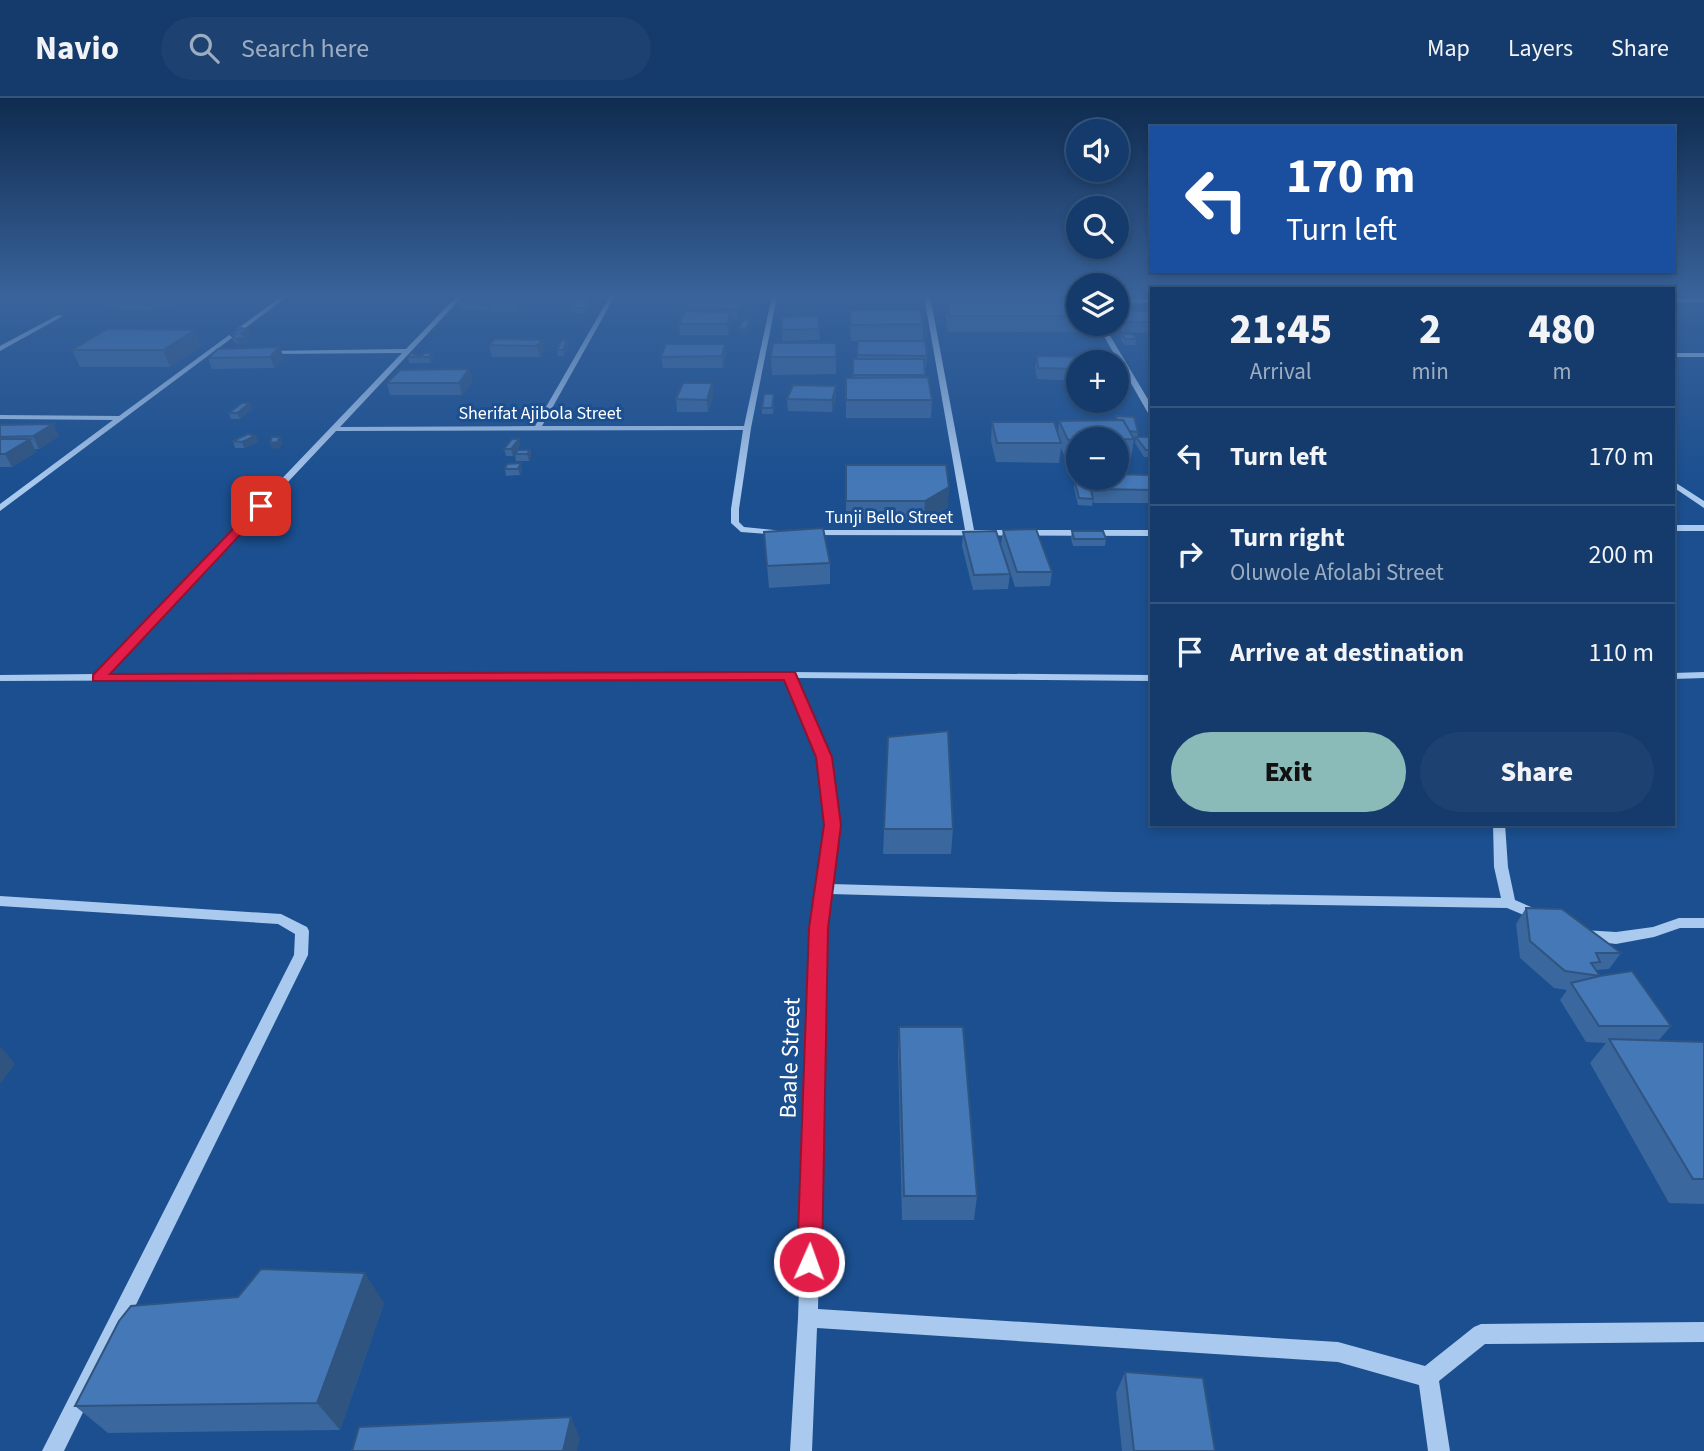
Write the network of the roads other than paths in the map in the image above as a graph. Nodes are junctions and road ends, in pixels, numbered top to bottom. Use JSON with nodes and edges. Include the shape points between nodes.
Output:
{"nodes":[{"id":1,"x":199,"y":359,"type":"edge"},
{"id":2,"x":400,"y":359,"type":"edge"},
{"id":3,"x":576,"y":359,"type":"edge"},
{"id":4,"x":762,"y":359,"type":"edge"},
{"id":5,"x":938,"y":359,"type":"edge"},
{"id":6,"x":1121,"y":359,"type":"edge"},
{"id":7,"x":1150,"y":410,"type":"edge"},
{"id":8,"x":0,"y":417,"type":"edge"},
{"id":9,"x":121,"y":418,"type":"junction"},
{"id":10,"x":747,"y":428,"type":"junction"},
{"id":11,"x":334,"y":429,"type":"junction"},
{"id":12,"x":537,"y":429,"type":"junction"},
{"id":13,"x":1675,"y":483,"type":"edge"},
{"id":14,"x":1704,"y":505,"type":"edge"},
{"id":15,"x":0,"y":508,"type":"edge"},
{"id":16,"x":1675,"y":528,"type":"edge"},
{"id":17,"x":1704,"y":528,"type":"edge"},
{"id":18,"x":789,"y":533,"type":"edge"},
{"id":19,"x":801,"y":533,"type":"edge"},
{"id":20,"x":970,"y":533,"type":"junction"},
{"id":21,"x":1150,"y":533,"type":"edge"},
{"id":22,"x":1704,"y":675,"type":"edge"},
{"id":23,"x":790,"y":676,"type":"junction"},
{"id":24,"x":1675,"y":676,"type":"edge"},
{"id":25,"x":0,"y":678,"type":"edge"},
{"id":26,"x":98,"y":678,"type":"junction"},
{"id":27,"x":1150,"y":678,"type":"edge"},
{"id":28,"x":1499,"y":826,"type":"edge"},
{"id":29,"x":823,"y":888,"type":"junction"},
{"id":30,"x":0,"y":901,"type":"edge"},
{"id":31,"x":1509,"y":903,"type":"junction"},
{"id":32,"x":1704,"y":922,"type":"edge"},
{"id":33,"x":808,"y":1318,"type":"junction"},
{"id":34,"x":1704,"y":1332,"type":"edge"},
{"id":35,"x":1428,"y":1377,"type":"junction"},
{"id":36,"x":53,"y":1451,"type":"edge"},
{"id":37,"x":801,"y":1451,"type":"edge"},
{"id":38,"x":1439,"y":1451,"type":"edge"}],
"edges":[{"from":1,"to":9,"type":"street"},
{"from":2,"to":11,"type":"street"},
{"from":3,"to":12,"type":"street"},
{"from":4,"to":10,"type":"street"},
{"from":5,"to":20,"type":"street"},
{"from":6,"to":7,"type":"street"},
{"from":8,"to":9,"type":"street"},
{"from":9,"to":15,"type":"street"},
{"from":10,"to":12,"type":"street","name":"Sherifat Ajibola Street"},
{"from":10,"to":18,"type":"street","via":[[735,523],[746,531]]},
{"from":11,"to":12,"type":"street","name":"Sherifat Ajibola Street"},
{"from":11,"to":26,"type":"street"},
{"from":13,"to":14,"type":"street"},
{"from":16,"to":17,"type":"street"},
{"from":19,"to":20,"type":"street","name":"Tunji Bello Street"},
{"from":20,"to":21,"type":"street","name":"Tunji Bello Street"},
{"from":22,"to":24,"type":"street"},
{"from":23,"to":26,"type":"street"},
{"from":23,"to":27,"type":"street"},
{"from":23,"to":29,"type":"street","name":"Baale Street","via":[[824,757],[832,825]]},
{"from":25,"to":26,"type":"street"},
{"from":28,"to":31,"type":"street"},
{"from":29,"to":31,"type":"street"},
{"from":29,"to":33,"type":"street","name":"Baale Street","via":[[818,928]]},
{"from":30,"to":36,"type":"street","via":[[281,919],[302,931],[301,955]]},
{"from":31,"to":32,"type":"street","via":[[1578,934],[1616,938]]},
{"from":33,"to":35,"type":"street","via":[[1338,1352]]},
{"from":33,"to":37,"type":"street","name":"Baale Street"},
{"from":34,"to":35,"type":"street","via":[[1481,1334]]},
{"from":35,"to":38,"type":"street"}]}
